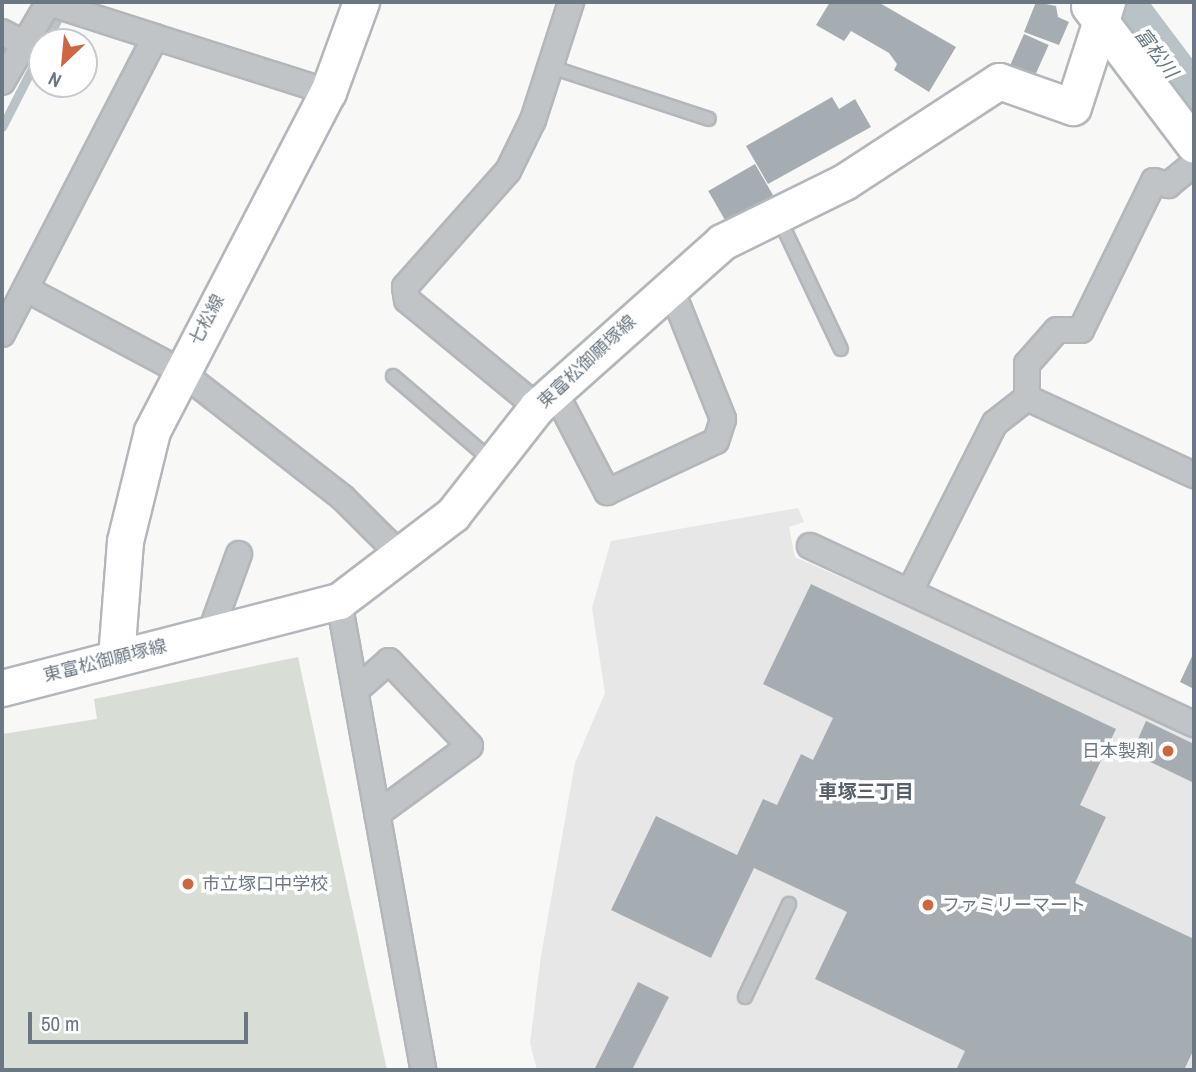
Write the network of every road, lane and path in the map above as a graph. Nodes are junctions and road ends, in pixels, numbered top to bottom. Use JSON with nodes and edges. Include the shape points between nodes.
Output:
{"nodes":[{"id":1,"x":49,"y":2,"type":"edge"},
{"id":2,"x":361,"y":2,"type":"edge"},
{"id":3,"x":571,"y":2,"type":"edge"},
{"id":4,"x":1097,"y":7,"type":"edge"},
{"id":5,"x":12,"y":37,"type":"edge"},
{"id":6,"x":155,"y":37,"type":"junction"},
{"id":7,"x":551,"y":67,"type":"junction"},
{"id":8,"x":2,"y":82,"type":"edge"},
{"id":9,"x":328,"y":92,"type":"junction"},
{"id":10,"x":709,"y":119,"type":"dead end"},
{"id":11,"x":1194,"y":145,"type":"edge"},
{"id":12,"x":1194,"y":164,"type":"edge"},
{"id":13,"x":778,"y":216,"type":"junction"},
{"id":14,"x":670,"y":286,"type":"junction"},
{"id":15,"x":26,"y":289,"type":"junction"},
{"id":16,"x":2,"y":334,"type":"edge"},
{"id":17,"x":841,"y":348,"type":"dead end"},
{"id":18,"x":180,"y":371,"type":"junction"},
{"id":19,"x":393,"y":376,"type":"dead end"},
{"id":20,"x":1027,"y":398,"type":"junction"},
{"id":21,"x":546,"y":400,"type":"junction"},
{"id":22,"x":496,"y":464,"type":"junction"},
{"id":23,"x":1194,"y":475,"type":"edge"},
{"id":24,"x":810,"y":546,"type":"dead end"},
{"id":25,"x":239,"y":554,"type":"dead end"},
{"id":26,"x":402,"y":558,"type":"junction"},
{"id":27,"x":911,"y":591,"type":"junction"},
{"id":28,"x":339,"y":601,"type":"junction"},
{"id":29,"x":210,"y":634,"type":"junction"},
{"id":30,"x":116,"y":659,"type":"junction"},
{"id":31,"x":2,"y":688,"type":"edge"},
{"id":32,"x":355,"y":691,"type":"junction"},
{"id":33,"x":1194,"y":724,"type":"edge"},
{"id":34,"x":377,"y":814,"type":"junction"},
{"id":35,"x":789,"y":905,"type":"dead end"},
{"id":36,"x":744,"y":996,"type":"dead end"},
{"id":37,"x":423,"y":1070,"type":"edge"}],
"edges":[{"from":1,"to":5,"type":"street"},
{"from":1,"to":6,"type":"street"},
{"from":2,"to":9,"type":"main road","name":"七松線"},
{"from":3,"to":7,"type":"street"},
{"from":4,"to":11,"type":"main road"},
{"from":4,"to":13,"type":"main road","name":"東富松御願塚線","via":[[1073,107],[999,81],[844,182]]},
{"from":5,"to":8,"type":"street"},
{"from":6,"to":9,"type":"street"},
{"from":6,"to":15,"type":"street"},
{"from":7,"to":10,"type":"lane"},
{"from":7,"to":21,"type":"street","via":[[508,171],[405,288],[407,300]]},
{"from":9,"to":18,"type":"main road","name":"七松線"},
{"from":12,"to":20,"type":"street","via":[[1168,185],[1154,181],[1081,330],[1057,330],[1027,364]]},
{"from":13,"to":14,"type":"main road","name":"東富松御願塚線","via":[[722,242]]},
{"from":13,"to":17,"type":"lane"},
{"from":14,"to":21,"type":"main road","name":"東富松御願塚線"},
{"from":14,"to":21,"type":"street","via":[[723,419],[716,441],[607,492]]},
{"from":15,"to":16,"type":"street"},
{"from":15,"to":18,"type":"street"},
{"from":18,"to":26,"type":"street","via":[[343,498]]},
{"from":18,"to":30,"type":"main road","name":"七松線","via":[[152,431],[125,541]]},
{"from":19,"to":22,"type":"lane"},
{"from":20,"to":23,"type":"street"},
{"from":20,"to":27,"type":"street","via":[[995,423]]},
{"from":21,"to":22,"type":"main road","name":"東富松御願塚線"},
{"from":22,"to":26,"type":"main road","name":"東富松御願塚線","via":[[453,514]]},
{"from":24,"to":27,"type":"street"},
{"from":25,"to":29,"type":"street"},
{"from":26,"to":28,"type":"main road","name":"東富松御願塚線"},
{"from":27,"to":33,"type":"street"},
{"from":28,"to":29,"type":"main road","name":"東富松御願塚線"},
{"from":28,"to":32,"type":"street"},
{"from":29,"to":30,"type":"main road","name":"東富松御願塚線"},
{"from":30,"to":31,"type":"main road","name":"東富松御願塚線"},
{"from":32,"to":34,"type":"street"},
{"from":32,"to":34,"type":"street","via":[[389,661],[470,746]]},
{"from":34,"to":37,"type":"street"},
{"from":35,"to":36,"type":"lane"}]}
